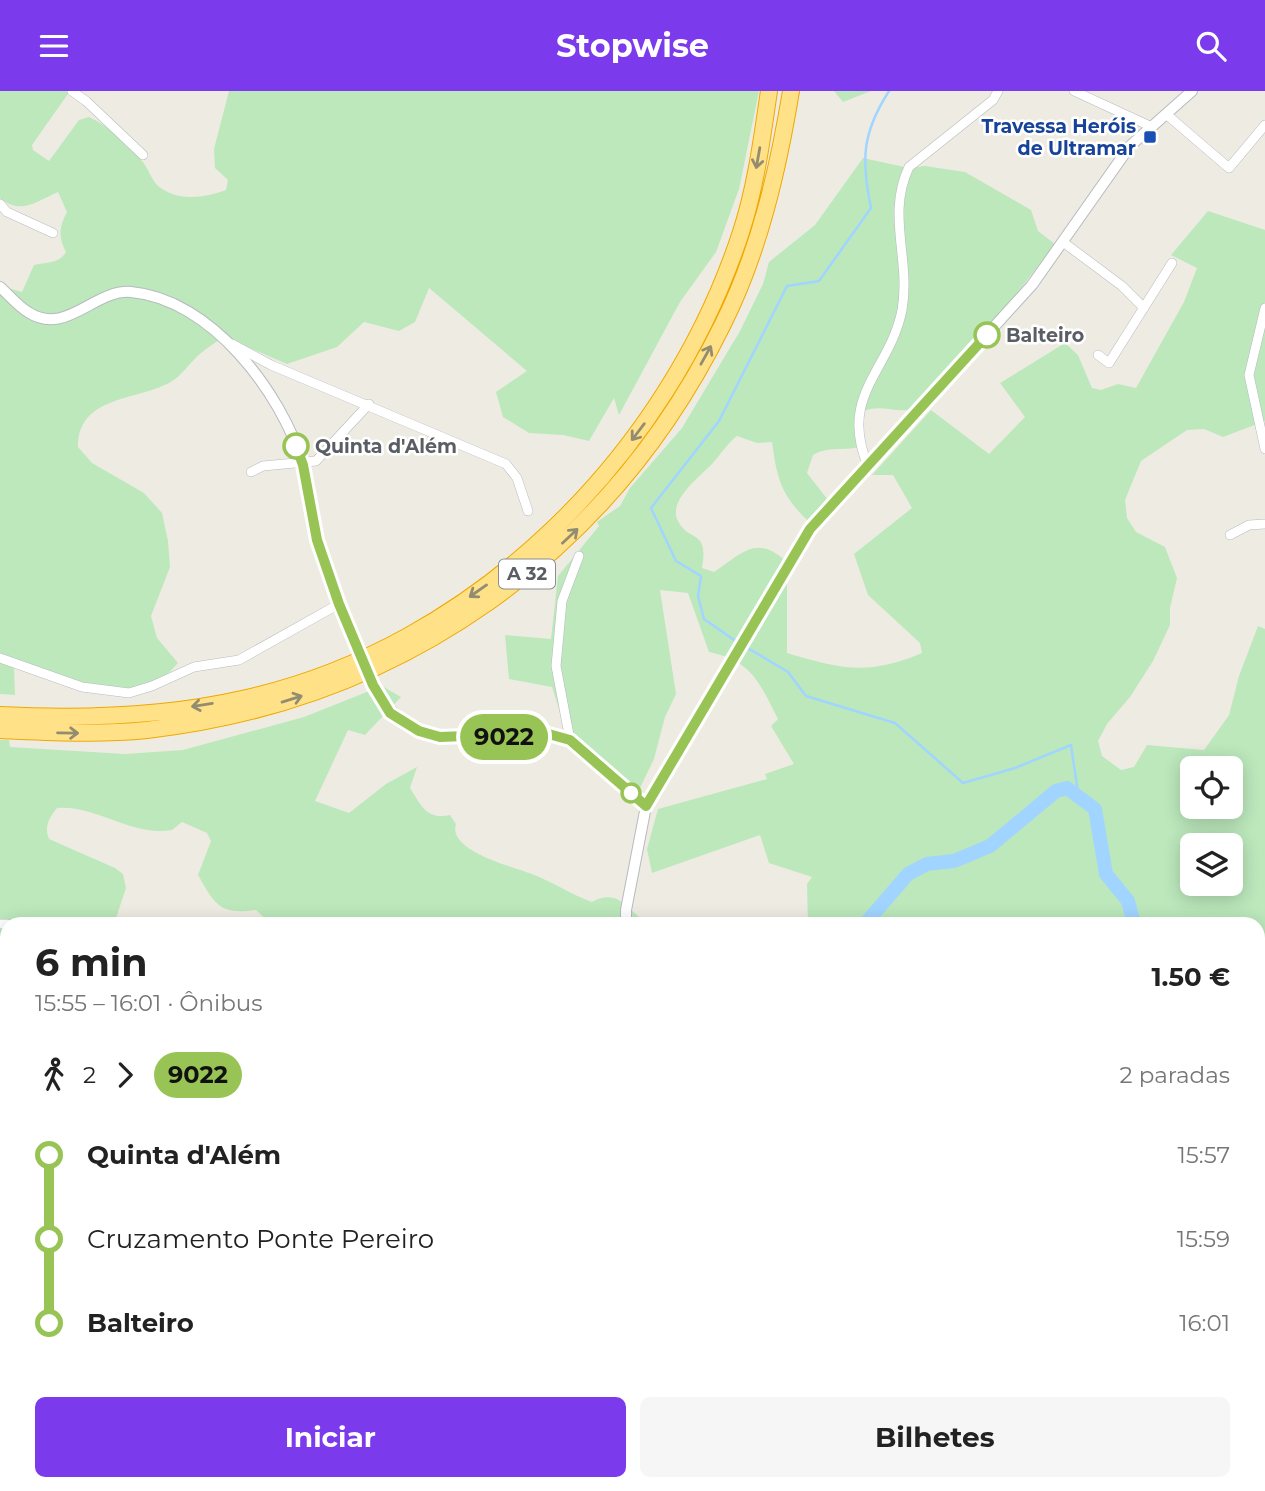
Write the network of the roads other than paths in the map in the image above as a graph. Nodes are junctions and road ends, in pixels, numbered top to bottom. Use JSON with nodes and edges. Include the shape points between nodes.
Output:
{"nodes":[{"id":1,"x":72,"y":91,"type":"edge"},
{"id":2,"x":769,"y":91,"type":"edge"},
{"id":3,"x":791,"y":91,"type":"edge"},
{"id":4,"x":998,"y":91,"type":"edge"},
{"id":5,"x":1074,"y":91,"type":"edge"},
{"id":6,"x":1192,"y":91,"type":"edge"},
{"id":7,"x":1166,"y":114,"type":"junction"},
{"id":8,"x":1265,"y":125,"type":"edge"},
{"id":9,"x":1152,"y":127,"type":"junction"},
{"id":10,"x":143,"y":155,"type":"dead end"},
{"id":11,"x":0,"y":204,"type":"edge"},
{"id":12,"x":53,"y":233,"type":"dead end"},
{"id":13,"x":1063,"y":242,"type":"junction"},
{"id":14,"x":1172,"y":263,"type":"dead end"},
{"id":15,"x":0,"y":287,"type":"edge"},
{"id":16,"x":1144,"y":308,"type":"junction"},
{"id":17,"x":1265,"y":308,"type":"edge"},
{"id":18,"x":230,"y":343,"type":"junction"},
{"id":19,"x":1098,"y":355,"type":"dead end"},
{"id":20,"x":369,"y":404,"type":"junction"},
{"id":21,"x":1265,"y":449,"type":"edge"},
{"id":22,"x":303,"y":465,"type":"junction"},
{"id":23,"x":868,"y":466,"type":"junction"},
{"id":24,"x":251,"y":472,"type":"dead end"},
{"id":25,"x":528,"y":511,"type":"dead end"},
{"id":26,"x":1265,"y":524,"type":"edge"},
{"id":27,"x":1230,"y":535,"type":"dead end"},
{"id":28,"x":579,"y":556,"type":"dead end"},
{"id":29,"x":339,"y":604,"type":"junction"},
{"id":30,"x":355,"y":641,"type":"tunnel mouth"},
{"id":31,"x":0,"y":658,"type":"edge"},
{"id":32,"x":373,"y":685,"type":"tunnel mouth"},
{"id":33,"x":0,"y":715,"type":"edge"},
{"id":34,"x":0,"y":730,"type":"edge"},
{"id":35,"x":570,"y":740,"type":"junction"},
{"id":36,"x":646,"y":806,"type":"junction"},
{"id":37,"x":626,"y":917,"type":"edge"}],
"edges":[{"from":1,"to":10,"type":"street"},
{"from":2,"to":33,"type":"highway","number":"A 32","one_way":true,"via":[[754,184],[741,231],[682,365],[641,430],[593,487],[516,562],[447,613],[360,659],[301,682],[242,699],[158,712],[53,718]]},
{"from":34,"to":3,"type":"highway","number":"A 32","one_way":true,"via":[[146,730],[236,715],[291,700],[341,683],[449,629],[538,566],[580,527],[655,438],[724,323],[770,193]]},
{"from":4,"to":23,"type":"street","via":[[993,100],[909,167],[897,204],[904,276],[902,308],[859,412],[858,442]]},
{"from":5,"to":9,"type":"street"},
{"from":6,"to":7,"type":"street"},
{"from":7,"to":8,"type":"street","via":[[1229,168]]},
{"from":7,"to":9,"type":"street"},
{"from":9,"to":13,"type":"street","via":[[1130,146]]},
{"from":11,"to":12,"type":"street","via":[[7,212]]},
{"from":13,"to":16,"type":"street"},
{"from":13,"to":23,"type":"street","via":[[1032,285]]},
{"from":14,"to":16,"type":"street"},
{"from":15,"to":18,"type":"street","via":[[28,312],[46,319],[68,317],[112,294],[142,294],[196,316]]},
{"from":16,"to":19,"type":"street","via":[[1109,363]]},
{"from":17,"to":21,"type":"street","via":[[1249,375]]},
{"from":18,"to":20,"type":"street","via":[[271,365]]},
{"from":18,"to":22,"type":"street","via":[[270,399]]},
{"from":20,"to":22,"type":"street","via":[[316,461]]},
{"from":20,"to":25,"type":"street","via":[[506,464],[517,478]]},
{"from":22,"to":24,"type":"street","via":[[263,466]]},
{"from":22,"to":29,"type":"street","via":[[317,540]]},
{"from":23,"to":36,"type":"street","via":[[810,529]]},
{"from":26,"to":27,"type":"street","via":[[1249,525]]},
{"from":28,"to":35,"type":"street","via":[[562,601],[556,666]]},
{"from":29,"to":30,"type":"street"},
{"from":29,"to":31,"type":"street","via":[[239,660],[194,667],[129,692],[82,687]]},
{"from":32,"to":35,"type":"street","via":[[383,704],[402,723],[440,737],[545,733]]},
{"from":35,"to":36,"type":"street"},
{"from":36,"to":37,"type":"street"}]}
